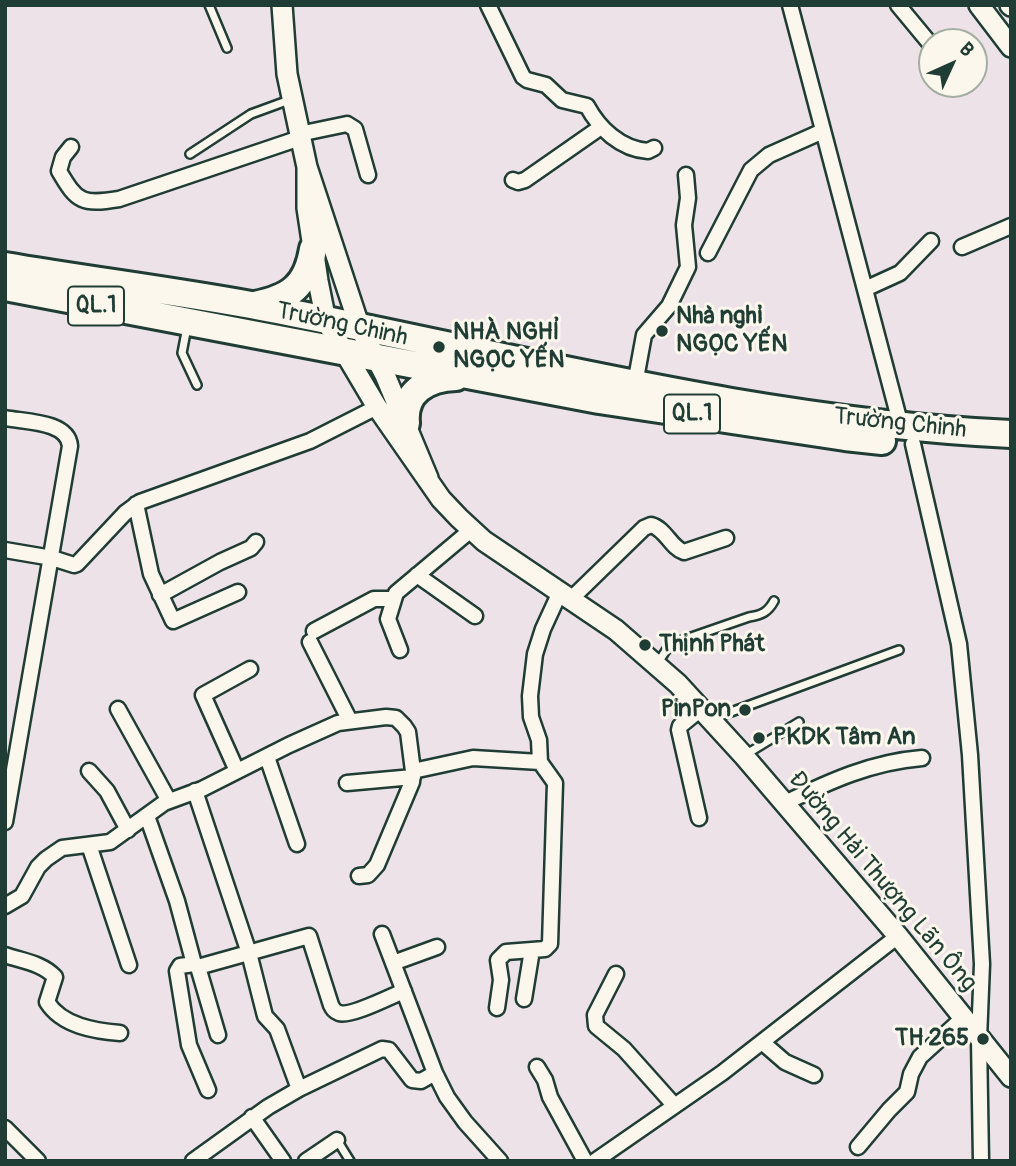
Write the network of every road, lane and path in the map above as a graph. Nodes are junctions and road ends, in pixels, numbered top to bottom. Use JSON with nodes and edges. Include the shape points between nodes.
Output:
{"nodes":[{"id":1,"x":209,"y":5,"type":"edge"},
{"id":2,"x":282,"y":5,"type":"edge"},
{"id":3,"x":488,"y":5,"type":"edge"},
{"id":4,"x":790,"y":5,"type":"edge"},
{"id":5,"x":898,"y":5,"type":"edge"},
{"id":6,"x":979,"y":5,"type":"edge"},
{"id":7,"x":918,"y":29,"type":"edge"},
{"id":8,"x":1011,"y":47,"type":"edge"},
{"id":9,"x":227,"y":48,"type":"dead end"},
{"id":10,"x":292,"y":98,"type":"junction"},
{"id":11,"x":601,"y":127,"type":"junction"},
{"id":12,"x":822,"y":131,"type":"junction"},
{"id":13,"x":299,"y":136,"type":"junction"},
{"id":14,"x":71,"y":147,"type":"dead end"},
{"id":15,"x":654,"y":148,"type":"dead end"},
{"id":16,"x":190,"y":154,"type":"dead end"},
{"id":17,"x":307,"y":167,"type":"junction"},
{"id":18,"x":368,"y":175,"type":"dead end"},
{"id":19,"x":686,"y":175,"type":"dead end"},
{"id":20,"x":513,"y":180,"type":"dead end"},
{"id":21,"x":1011,"y":226,"type":"edge"},
{"id":22,"x":931,"y":241,"type":"dead end"},
{"id":23,"x":962,"y":247,"type":"dead end"},
{"id":24,"x":313,"y":249,"type":"junction"},
{"id":25,"x":708,"y":253,"type":"dead end"},
{"id":26,"x":5,"y":266,"type":"edge"},
{"id":27,"x":5,"y":287,"type":"edge"},
{"id":28,"x":865,"y":289,"type":"junction"},
{"id":29,"x":251,"y":306,"type":"junction"},
{"id":30,"x":326,"y":321,"type":"junction"},
{"id":31,"x":188,"y":323,"type":"junction"},
{"id":32,"x":360,"y":328,"type":"junction"},
{"id":33,"x":344,"y":352,"type":"junction"},
{"id":34,"x":375,"y":358,"type":"junction"},
{"id":35,"x":473,"y":376,"type":"junction"},
{"id":36,"x":635,"y":384,"type":"junction"},
{"id":37,"x":197,"y":385,"type":"dead end"},
{"id":38,"x":377,"y":407,"type":"junction"},
{"id":39,"x":5,"y":418,"type":"edge"},
{"id":40,"x":406,"y":423,"type":"junction"},
{"id":41,"x":1011,"y":434,"type":"edge"},
{"id":42,"x":907,"y":435,"type":"junction"},
{"id":43,"x":1011,"y":449,"type":"edge"},
{"id":44,"x":428,"y":478,"type":"junction"},
{"id":45,"x":136,"y":504,"type":"junction"},
{"id":46,"x":471,"y":530,"type":"junction"},
{"id":47,"x":726,"y":538,"type":"dead end"},
{"id":48,"x":256,"y":542,"type":"dead end"},
{"id":49,"x":5,"y":550,"type":"edge"},
{"id":50,"x":52,"y":558,"type":"junction"},
{"id":51,"x":416,"y":575,"type":"junction"},
{"id":52,"x":238,"y":592,"type":"dead end"},
{"id":53,"x":160,"y":595,"type":"junction"},
{"id":54,"x":566,"y":595,"type":"junction"},
{"id":55,"x":393,"y":599,"type":"junction"},
{"id":56,"x":774,"y":601,"type":"dead end"},
{"id":57,"x":475,"y":616,"type":"dead end"},
{"id":58,"x":400,"y":650,"type":"dead end"},
{"id":59,"x":899,"y":650,"type":"dead end"},
{"id":60,"x":657,"y":665,"type":"junction"},
{"id":61,"x":250,"y":669,"type":"dead end"},
{"id":62,"x":118,"y":709,"type":"dead end"},
{"id":63,"x":707,"y":714,"type":"junction"},
{"id":64,"x":350,"y":721,"type":"junction"},
{"id":65,"x":799,"y":722,"type":"dead end"},
{"id":66,"x":744,"y":756,"type":"junction"},
{"id":67,"x":267,"y":757,"type":"junction"},
{"id":68,"x":922,"y":758,"type":"dead end"},
{"id":69,"x":540,"y":762,"type":"junction"},
{"id":70,"x":237,"y":771,"type":"junction"},
{"id":71,"x":89,"y":772,"type":"dead end"},
{"id":72,"x":413,"y":774,"type":"junction"},
{"id":73,"x":347,"y":783,"type":"dead end"},
{"id":74,"x":195,"y":791,"type":"junction"},
{"id":75,"x":169,"y":801,"type":"junction"},
{"id":76,"x":785,"y":803,"type":"junction"},
{"id":77,"x":147,"y":816,"type":"junction"},
{"id":78,"x":699,"y":818,"type":"dead end"},
{"id":79,"x":5,"y":822,"type":"edge"},
{"id":80,"x":128,"y":830,"type":"junction"},
{"id":81,"x":297,"y":844,"type":"dead end"},
{"id":82,"x":89,"y":845,"type":"junction"},
{"id":83,"x":359,"y":876,"type":"dead end"},
{"id":84,"x":5,"y":906,"type":"edge"},
{"id":85,"x":382,"y":934,"type":"dead end"},
{"id":86,"x":898,"y":936,"type":"junction"},
{"id":87,"x":438,"y":947,"type":"dead end"},
{"id":88,"x":532,"y":950,"type":"junction"},
{"id":89,"x":249,"y":953,"type":"junction"},
{"id":90,"x":5,"y":955,"type":"edge"},
{"id":91,"x":393,"y":963,"type":"junction"},
{"id":92,"x":129,"y":965,"type":"dead end"},
{"id":93,"x":196,"y":966,"type":"junction"},
{"id":94,"x":616,"y":974,"type":"dead end"},
{"id":95,"x":404,"y":990,"type":"junction"},
{"id":96,"x":524,"y":999,"type":"dead end"},
{"id":97,"x":497,"y":1008,"type":"dead end"},
{"id":98,"x":963,"y":1018,"type":"junction"},
{"id":99,"x":120,"y":1033,"type":"dead end"},
{"id":100,"x":218,"y":1035,"type":"dead end"},
{"id":101,"x":979,"y":1039,"type":"junction"},
{"id":102,"x":762,"y":1042,"type":"junction"},
{"id":103,"x":537,"y":1067,"type":"dead end"},
{"id":104,"x":1008,"y":1067,"type":"edge"},
{"id":105,"x":435,"y":1073,"type":"junction"},
{"id":106,"x":814,"y":1074,"type":"dead end"},
{"id":107,"x":299,"y":1089,"type":"junction"},
{"id":108,"x":208,"y":1090,"type":"dead end"},
{"id":109,"x":674,"y":1105,"type":"junction"},
{"id":110,"x":253,"y":1118,"type":"junction"},
{"id":111,"x":5,"y":1128,"type":"edge"},
{"id":112,"x":337,"y":1140,"type":"joint"},
{"id":113,"x":858,"y":1147,"type":"dead end"},
{"id":114,"x":38,"y":1161,"type":"edge"},
{"id":115,"x":193,"y":1161,"type":"edge"},
{"id":116,"x":282,"y":1161,"type":"edge"},
{"id":117,"x":306,"y":1161,"type":"edge"},
{"id":118,"x":350,"y":1161,"type":"edge"},
{"id":119,"x":500,"y":1161,"type":"edge"},
{"id":120,"x":585,"y":1161,"type":"edge"},
{"id":121,"x":595,"y":1161,"type":"edge"},
{"id":122,"x":981,"y":1161,"type":"edge"}],
"edges":[{"from":1,"to":9,"type":"lane"},
{"from":2,"to":10,"type":"street","name":"Đường Hải Thượng Lãn Ông"},
{"from":3,"to":11,"type":"street","via":[[523,76],[546,85],[562,100],[587,106]]},
{"from":4,"to":12,"type":"street"},
{"from":5,"to":7,"type":"street"},
{"from":6,"to":8,"type":"street"},
{"from":10,"to":13,"type":"street","name":"Đường Hải Thượng Lãn Ông"},
{"from":10,"to":16,"type":"lane","via":[[251,114]]},
{"from":11,"to":15,"type":"street","via":[[637,150]]},
{"from":11,"to":20,"type":"street","via":[[525,180]]},
{"from":12,"to":25,"type":"street","via":[[769,155],[751,170]]},
{"from":12,"to":28,"type":"street"},
{"from":13,"to":14,"type":"street","via":[[119,199],[96,201],[75,196],[60,170]]},
{"from":13,"to":17,"type":"street","name":"Đường Hải Thượng Lãn Ông"},
{"from":13,"to":18,"type":"street","via":[[348,124],[355,130]]},
{"from":17,"to":24,"type":"street","name":"Đường Hải Thượng Lãn Ông"},
{"from":17,"to":32,"type":"street","name":"Đường Hải Thượng Lãn Ông"},
{"from":19,"to":36,"type":"street","via":[[688,267],[669,306],[644,334]]},
{"from":21,"to":23,"type":"street"},
{"from":22,"to":28,"type":"street","via":[[900,273]]},
{"from":24,"to":29,"type":"highway","via":[[307,274],[289,294]]},
{"from":24,"to":30,"type":"street","name":"Đường Hải Thượng Lãn Ông"},
{"from":26,"to":29,"type":"highway","name":"Trường Chinh","number":"QL.1"},
{"from":27,"to":31,"type":"highway","name":"Trường Chinh","number":"QL.1"},
{"from":28,"to":42,"type":"street"},
{"from":29,"to":30,"type":"highway","name":"Trường Chinh","number":"QL.1"},
{"from":30,"to":32,"type":"highway","name":"Trường Chinh","number":"QL.1"},
{"from":30,"to":33,"type":"street","name":"Đường Hải Thượng Lãn Ông"},
{"from":31,"to":33,"type":"highway","name":"Trường Chinh","number":"QL.1"},
{"from":31,"to":37,"type":"lane","via":[[182,353]]},
{"from":32,"to":34,"type":"street","name":"Đường Hải Thượng Lãn Ông"},
{"from":32,"to":36,"type":"highway","name":"Trường Chinh","number":"QL.1"},
{"from":33,"to":34,"type":"highway","name":"Trường Chinh","number":"QL.1"},
{"from":33,"to":38,"type":"street","name":"Đường Hải Thượng Lãn Ông"},
{"from":34,"to":35,"type":"highway","name":"Trường Chinh","number":"QL.1"},
{"from":34,"to":40,"type":"street","name":"Đường Hải Thượng Lãn Ông"},
{"from":35,"to":40,"type":"highway","via":[[445,377],[417,391],[405,409]]},
{"from":35,"to":42,"type":"highway","name":"Trường Chinh","number":"QL.1","via":[[845,437]]},
{"from":36,"to":42,"type":"highway","name":"Trường Chinh","number":"QL.1"},
{"from":38,"to":44,"type":"street","name":"Đường Hải Thượng Lãn Ông"},
{"from":38,"to":45,"type":"street","via":[[310,441]]},
{"from":39,"to":50,"type":"street","via":[[51,426],[62,430],[69,440]]},
{"from":40,"to":44,"type":"street","name":"Đường Hải Thượng Lãn Ông"},
{"from":41,"to":42,"type":"highway","name":"Trường Chinh","number":"QL.1"},
{"from":42,"to":43,"type":"highway","name":"Trường Chinh","number":"QL.1"},
{"from":42,"to":101,"type":"street","via":[[961,661],[979,882]]},
{"from":44,"to":46,"type":"street","name":"Đường Hải Thượng Lãn Ông","via":[[449,509]]},
{"from":45,"to":50,"type":"street","via":[[81,562],[74,565]]},
{"from":45,"to":53,"type":"street","via":[[148,565]]},
{"from":46,"to":51,"type":"street"},
{"from":46,"to":54,"type":"street","name":"Đường Hải Thượng Lãn Ông"},
{"from":47,"to":54,"type":"street","via":[[684,552],[659,527],[651,525]]},
{"from":48,"to":53,"type":"street"},
{"from":49,"to":50,"type":"street"},
{"from":50,"to":79,"type":"street"},
{"from":51,"to":55,"type":"street"},
{"from":51,"to":57,"type":"street"},
{"from":52,"to":53,"type":"street","via":[[173,621]]},
{"from":54,"to":60,"type":"street","name":"Đường Hải Thượng Lãn Ông"},
{"from":54,"to":69,"type":"street","via":[[543,629],[530,679],[530,711]]},
{"from":55,"to":58,"type":"street","via":[[388,619]]},
{"from":55,"to":64,"type":"street","via":[[374,598],[312,636]]},
{"from":56,"to":60,"type":"lane","via":[[761,615],[677,642]]},
{"from":59,"to":63,"type":"lane"},
{"from":60,"to":63,"type":"street","name":"Đường Hải Thượng Lãn Ông"},
{"from":61,"to":70,"type":"street","via":[[203,695]]},
{"from":62,"to":75,"type":"street"},
{"from":63,"to":66,"type":"street","name":"Đường Hải Thượng Lãn Ông"},
{"from":63,"to":78,"type":"street","via":[[679,730]]},
{"from":64,"to":67,"type":"street"},
{"from":64,"to":72,"type":"street","via":[[386,717],[401,722],[410,740]]},
{"from":65,"to":66,"type":"lane"},
{"from":66,"to":76,"type":"street","name":"Đường Hải Thượng Lãn Ông"},
{"from":67,"to":70,"type":"street"},
{"from":67,"to":81,"type":"street"},
{"from":68,"to":76,"type":"street","via":[[879,764]]},
{"from":69,"to":72,"type":"street","via":[[473,758]]},
{"from":69,"to":88,"type":"street","via":[[554,779],[555,788],[550,944]]},
{"from":70,"to":74,"type":"street"},
{"from":71,"to":80,"type":"street","via":[[107,791]]},
{"from":72,"to":73,"type":"street"},
{"from":72,"to":83,"type":"street","via":[[377,865],[368,875]]},
{"from":74,"to":75,"type":"street"},
{"from":74,"to":89,"type":"street"},
{"from":75,"to":77,"type":"street"},
{"from":76,"to":86,"type":"street","name":"Đường Hải Thượng Lãn Ông"},
{"from":77,"to":80,"type":"street"},
{"from":77,"to":93,"type":"street"},
{"from":80,"to":82,"type":"street","via":[[110,842]]},
{"from":82,"to":84,"type":"street","via":[[62,848],[46,859],[22,896]]},
{"from":82,"to":92,"type":"street"},
{"from":85,"to":91,"type":"street"},
{"from":86,"to":98,"type":"street","name":"Đường Hải Thượng Lãn Ông"},
{"from":86,"to":102,"type":"street"},
{"from":87,"to":91,"type":"street"},
{"from":88,"to":96,"type":"street"},
{"from":88,"to":97,"type":"street","via":[[501,955]]},
{"from":89,"to":93,"type":"street"},
{"from":89,"to":95,"type":"street","via":[[309,936],[331,1005],[340,1014]]},
{"from":89,"to":107,"type":"street","via":[[265,1016],[277,1029]]},
{"from":90,"to":99,"type":"street","via":[[44,968],[55,977],[47,1002],[65,1018],[95,1031]]},
{"from":91,"to":95,"type":"street"},
{"from":93,"to":100,"type":"street"},
{"from":93,"to":108,"type":"street","via":[[180,966],[177,971],[189,1045]]},
{"from":94,"to":109,"type":"street","via":[[595,1015],[596,1027],[624,1049]]},
{"from":95,"to":105,"type":"street"},
{"from":98,"to":101,"type":"street","name":"Đường Hải Thượng Lãn Ông"},
{"from":98,"to":113,"type":"street","via":[[920,1057],[907,1092]]},
{"from":101,"to":104,"type":"street","name":"Đường Hải Thượng Lãn Ông"},
{"from":101,"to":122,"type":"street"},
{"from":102,"to":106,"type":"street","via":[[785,1062]]},
{"from":102,"to":109,"type":"street"},
{"from":103,"to":120,"type":"street"},
{"from":105,"to":107,"type":"street","via":[[421,1081],[412,1080],[385,1049]]},
{"from":105,"to":119,"type":"street","via":[[465,1122]]},
{"from":107,"to":110,"type":"street"},
{"from":109,"to":121,"type":"street"},
{"from":110,"to":115,"type":"street"},
{"from":110,"to":116,"type":"street"},
{"from":111,"to":114,"type":"street"},
{"from":112,"to":117,"type":"street"},
{"from":112,"to":118,"type":"lane"}]}
